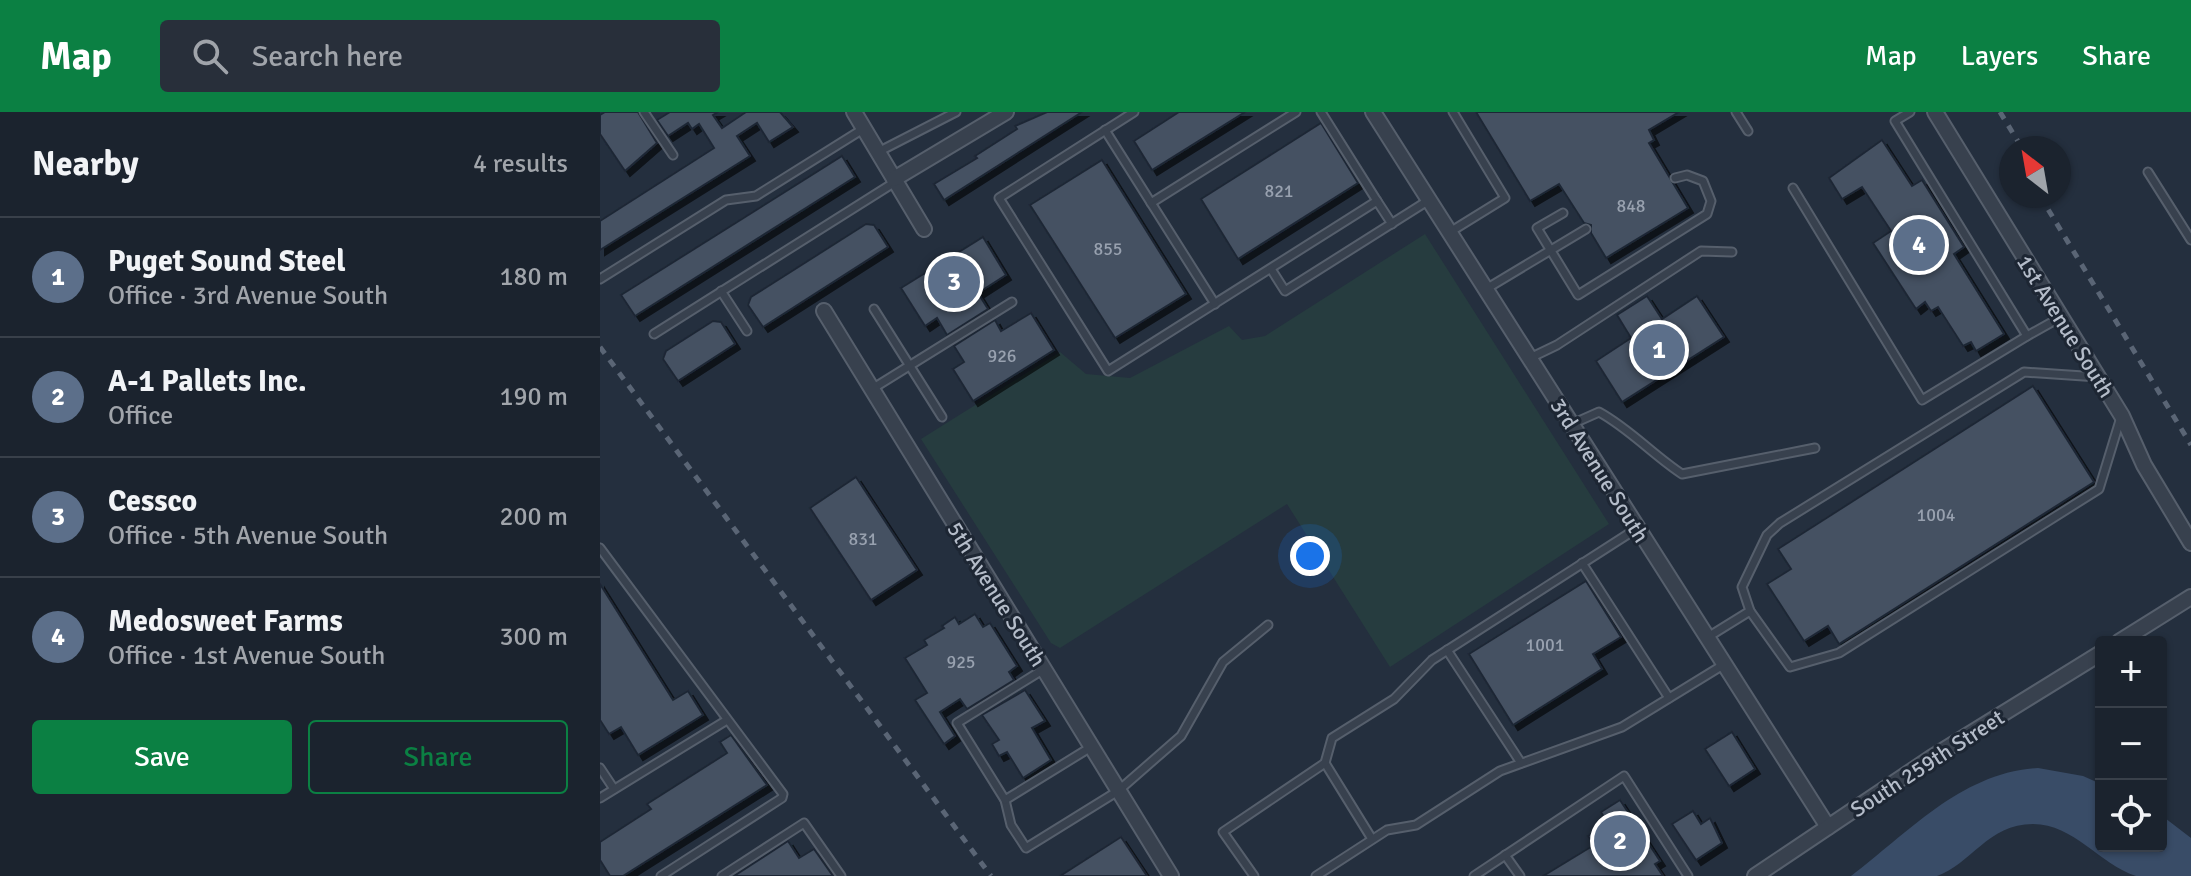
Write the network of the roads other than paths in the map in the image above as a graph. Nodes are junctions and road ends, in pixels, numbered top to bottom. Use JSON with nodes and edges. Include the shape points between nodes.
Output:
{"nodes":[{"id":1,"x":644,"y":112,"type":"edge"},
{"id":2,"x":854,"y":112,"type":"edge"},
{"id":3,"x":956,"y":112,"type":"edge"},
{"id":4,"x":1006,"y":112,"type":"edge"},
{"id":5,"x":1134,"y":112,"type":"edge"},
{"id":6,"x":1296,"y":112,"type":"edge"},
{"id":7,"x":1321,"y":112,"type":"edge"},
{"id":8,"x":1373,"y":112,"type":"edge"},
{"id":9,"x":1453,"y":112,"type":"edge"},
{"id":10,"x":1736,"y":112,"type":"edge"},
{"id":11,"x":1910,"y":112,"type":"edge"},
{"id":12,"x":1935,"y":112,"type":"edge"},
{"id":13,"x":864,"y":128,"type":"junction"},
{"id":14,"x":1105,"y":130,"type":"junction"},
{"id":15,"x":1748,"y":131,"type":"dead end"},
{"id":16,"x":878,"y":152,"type":"junction"},
{"id":17,"x":673,"y":155,"type":"dead end"},
{"id":18,"x":2148,"y":172,"type":"dead end"},
{"id":19,"x":1675,"y":178,"type":"dead end"},
{"id":20,"x":895,"y":180,"type":"junction"},
{"id":21,"x":1793,"y":188,"type":"dead end"},
{"id":22,"x":1429,"y":200,"type":"junction"},
{"id":23,"x":1377,"y":201,"type":"junction"},
{"id":24,"x":1151,"y":203,"type":"junction"},
{"id":25,"x":1563,"y":213,"type":"dead end"},
{"id":26,"x":1392,"y":224,"type":"junction"},
{"id":27,"x":924,"y":229,"type":"dead end"},
{"id":28,"x":1586,"y":229,"type":"dead end"},
{"id":29,"x":1450,"y":232,"type":"junction"},
{"id":30,"x":2191,"y":240,"type":"edge"},
{"id":31,"x":1551,"y":250,"type":"junction"},
{"id":32,"x":1732,"y":252,"type":"dead end"},
{"id":33,"x":1271,"y":269,"type":"junction"},
{"id":34,"x":600,"y":279,"type":"edge"},
{"id":35,"x":1486,"y":289,"type":"junction"},
{"id":36,"x":721,"y":291,"type":"junction"},
{"id":37,"x":1012,"y":302,"type":"dead end"},
{"id":38,"x":1215,"y":304,"type":"junction"},
{"id":39,"x":874,"y":309,"type":"dead end"},
{"id":40,"x":824,"y":311,"type":"dead end"},
{"id":41,"x":2061,"y":317,"type":"junction"},
{"id":42,"x":747,"y":331,"type":"dead end"},
{"id":43,"x":654,"y":334,"type":"dead end"},
{"id":44,"x":2027,"y":336,"type":"junction"},
{"id":45,"x":1530,"y":358,"type":"junction"},
{"id":46,"x":910,"y":366,"type":"junction"},
{"id":47,"x":2098,"y":377,"type":"junction"},
{"id":48,"x":872,"y":389,"type":"junction"},
{"id":49,"x":2122,"y":416,"type":"junction"},
{"id":50,"x":942,"y":417,"type":"dead end"},
{"id":51,"x":1572,"y":424,"type":"junction"},
{"id":52,"x":1815,"y":448,"type":"dead end"},
{"id":53,"x":1636,"y":529,"type":"junction"},
{"id":54,"x":2191,"y":543,"type":"edge"},
{"id":55,"x":600,"y":548,"type":"edge"},
{"id":56,"x":1582,"y":563,"type":"junction"},
{"id":57,"x":2191,"y":597,"type":"edge"},
{"id":58,"x":1750,"y":611,"type":"junction"},
{"id":59,"x":1268,"y":625,"type":"dead end"},
{"id":60,"x":2129,"y":636,"type":"edge"},
{"id":61,"x":1706,"y":638,"type":"junction"},
{"id":62,"x":1447,"y":650,"type":"junction"},
{"id":63,"x":2095,"y":657,"type":"edge"},
{"id":64,"x":1723,"y":665,"type":"junction"},
{"id":65,"x":1044,"y":669,"type":"junction"},
{"id":66,"x":1669,"y":698,"type":"junction"},
{"id":67,"x":727,"y":720,"type":"junction"},
{"id":68,"x":1091,"y":747,"type":"junction"},
{"id":69,"x":1325,"y":763,"type":"junction"},
{"id":70,"x":1521,"y":763,"type":"junction"},
{"id":71,"x":600,"y":768,"type":"edge"},
{"id":72,"x":614,"y":789,"type":"junction"},
{"id":73,"x":1118,"y":791,"type":"junction"},
{"id":74,"x":600,"y":798,"type":"edge"},
{"id":75,"x":1005,"y":800,"type":"junction"},
{"id":76,"x":1828,"y":827,"type":"junction"},
{"id":77,"x":1372,"y":839,"type":"junction"},
{"id":78,"x":1505,"y":855,"type":"junction"},
{"id":79,"x":1685,"y":875,"type":"edge"},
{"id":80,"x":661,"y":876,"type":"edge"},
{"id":81,"x":722,"y":876,"type":"edge"},
{"id":82,"x":841,"y":876,"type":"edge"},
{"id":83,"x":1171,"y":876,"type":"edge"},
{"id":84,"x":1254,"y":876,"type":"edge"},
{"id":85,"x":1316,"y":876,"type":"edge"},
{"id":86,"x":1474,"y":876,"type":"edge"},
{"id":87,"x":1520,"y":876,"type":"edge"},
{"id":88,"x":1755,"y":876,"type":"edge"}],
"edges":[{"from":1,"to":17,"type":"lane"},
{"from":2,"to":13,"type":"street"},
{"from":3,"to":16,"type":"lane"},
{"from":4,"to":20,"type":"street"},
{"from":5,"to":14,"type":"lane"},
{"from":6,"to":24,"type":"lane"},
{"from":7,"to":23,"type":"lane"},
{"from":8,"to":22,"type":"street","name":"3rd Avenue South"},
{"from":9,"to":29,"type":"lane","via":[[1505,198]]},
{"from":10,"to":15,"type":"lane"},
{"from":11,"to":44,"type":"lane","via":[[1895,121]]},
{"from":12,"to":41,"type":"street","name":"1st Avenue South"},
{"from":13,"to":16,"type":"street"},
{"from":13,"to":34,"type":"lane","via":[[756,196],[726,200]]},
{"from":14,"to":24,"type":"lane"},
{"from":14,"to":38,"type":"lane","via":[[999,198],[1108,371]]},
{"from":16,"to":20,"type":"street"},
{"from":18,"to":30,"type":"lane"},
{"from":19,"to":31,"type":"lane","via":[[1687,175],[1703,181],[1711,201],[1707,214],[1578,295]]},
{"from":20,"to":27,"type":"street"},
{"from":20,"to":36,"type":"lane"},
{"from":21,"to":44,"type":"lane","via":[[1922,400]]},
{"from":22,"to":26,"type":"lane"},
{"from":22,"to":29,"type":"street","name":"3rd Avenue South"},
{"from":23,"to":26,"type":"lane"},
{"from":23,"to":33,"type":"lane"},
{"from":24,"to":38,"type":"lane"},
{"from":25,"to":31,"type":"lane","via":[[1537,228]]},
{"from":26,"to":33,"type":"lane","via":[[1285,291]]},
{"from":28,"to":31,"type":"lane"},
{"from":29,"to":35,"type":"street","name":"3rd Avenue South"},
{"from":31,"to":35,"type":"lane"},
{"from":32,"to":45,"type":"lane","via":[[1701,251]]},
{"from":33,"to":38,"type":"lane"},
{"from":35,"to":45,"type":"street","name":"3rd Avenue South"},
{"from":36,"to":42,"type":"lane"},
{"from":36,"to":43,"type":"lane"},
{"from":37,"to":46,"type":"lane"},
{"from":39,"to":46,"type":"lane"},
{"from":40,"to":48,"type":"street","name":"5th Avenue South"},
{"from":41,"to":44,"type":"lane"},
{"from":41,"to":47,"type":"street","name":"1st Avenue South"},
{"from":45,"to":51,"type":"street","name":"3rd Avenue South"},
{"from":46,"to":48,"type":"lane"},
{"from":46,"to":50,"type":"lane"},
{"from":47,"to":49,"type":"street","name":"1st Avenue South"},
{"from":47,"to":58,"type":"lane","via":[[2024,372],[1780,523],[1767,535],[1742,587]]},
{"from":48,"to":65,"type":"street","name":"5th Avenue South"},
{"from":49,"to":54,"type":"street","name":"1st Avenue South","via":[[2144,465]]},
{"from":49,"to":58,"type":"lane","via":[[2099,489],[1839,653],[1790,667]]},
{"from":51,"to":52,"type":"lane","via":[[1599,412],[1682,474]]},
{"from":51,"to":53,"type":"street","name":"3rd Avenue South"},
{"from":53,"to":56,"type":"lane"},
{"from":53,"to":61,"type":"street","name":"3rd Avenue South"},
{"from":55,"to":67,"type":"lane"},
{"from":56,"to":62,"type":"lane"},
{"from":56,"to":66,"type":"lane"},
{"from":57,"to":60,"type":"street"},
{"from":58,"to":61,"type":"lane"},
{"from":59,"to":73,"type":"lane","via":[[1223,662],[1181,736]]},
{"from":61,"to":64,"type":"street","name":"3rd Avenue South"},
{"from":62,"to":69,"type":"lane","via":[[1394,699],[1332,738]]},
{"from":62,"to":70,"type":"lane"},
{"from":63,"to":76,"type":"street","name":"South 259th Street"},
{"from":64,"to":66,"type":"lane"},
{"from":64,"to":76,"type":"street","name":"3rd Avenue South"},
{"from":65,"to":68,"type":"street","name":"5th Avenue South"},
{"from":65,"to":75,"type":"lane","via":[[957,723]]},
{"from":66,"to":70,"type":"lane","via":[[1622,727]]},
{"from":67,"to":72,"type":"lane"},
{"from":67,"to":80,"type":"lane","via":[[782,798]]},
{"from":68,"to":73,"type":"street","name":"5th Avenue South"},
{"from":68,"to":75,"type":"lane"},
{"from":69,"to":77,"type":"lane"},
{"from":69,"to":84,"type":"lane","via":[[1223,832]]},
{"from":70,"to":77,"type":"lane","via":[[1416,825],[1387,830]]},
{"from":71,"to":72,"type":"lane"},
{"from":72,"to":74,"type":"lane"},
{"from":73,"to":75,"type":"lane","via":[[1026,848],[1011,825]]},
{"from":73,"to":83,"type":"street","name":"5th Avenue South"},
{"from":76,"to":88,"type":"street","name":"South 259th Street"},
{"from":77,"to":85,"type":"lane"},
{"from":78,"to":79,"type":"lane","via":[[1624,776]]},
{"from":78,"to":86,"type":"lane"},
{"from":78,"to":87,"type":"lane"},
{"from":81,"to":82,"type":"lane","via":[[804,823]]}]}
